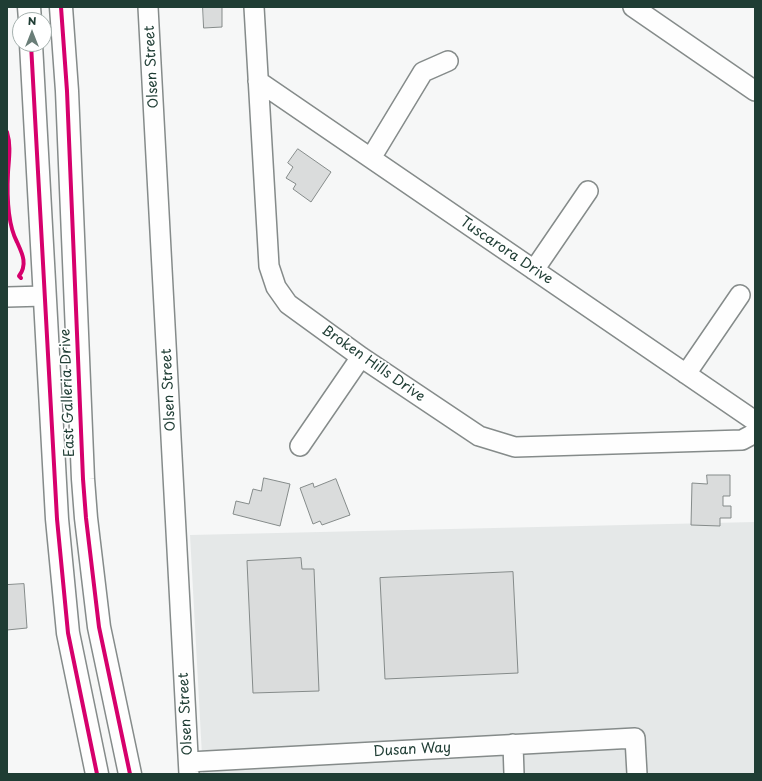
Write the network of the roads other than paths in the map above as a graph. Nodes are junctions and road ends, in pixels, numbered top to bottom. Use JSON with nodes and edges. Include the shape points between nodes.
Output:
{"nodes":[{"id":1,"x":61,"y":7,"type":"edge"},
{"id":2,"x":148,"y":7,"type":"edge"},
{"id":3,"x":254,"y":7,"type":"edge"},
{"id":4,"x":633,"y":7,"type":"edge"},
{"id":5,"x":31,"y":52,"type":"edge"},
{"id":6,"x":448,"y":61,"type":"dead end"},
{"id":7,"x":258,"y":81,"type":"junction"},
{"id":8,"x":755,"y":91,"type":"edge"},
{"id":9,"x":371,"y":158,"type":"junction"},
{"id":10,"x":588,"y":191,"type":"dead end"},
{"id":11,"x":534,"y":270,"type":"junction"},
{"id":12,"x":740,"y":295,"type":"dead end"},
{"id":13,"x":46,"y":296,"type":"junction"},
{"id":14,"x":7,"y":297,"type":"edge"},
{"id":15,"x":361,"y":357,"type":"junction"},
{"id":16,"x":686,"y":374,"type":"junction"},
{"id":17,"x":755,"y":421,"type":"edge"},
{"id":18,"x":755,"y":433,"type":"edge"},
{"id":19,"x":300,"y":446,"type":"dead end"},
{"id":20,"x":83,"y":479,"type":"junction"},
{"id":21,"x":513,"y":744,"type":"junction"},
{"id":22,"x":189,"y":768,"type":"edge"},
{"id":23,"x":96,"y":774,"type":"edge"},
{"id":24,"x":130,"y":774,"type":"edge"},
{"id":25,"x":514,"y":774,"type":"edge"},
{"id":26,"x":637,"y":774,"type":"edge"}],
"edges":[{"from":1,"to":20,"type":"main road","name":"East Galleria Drive"},
{"from":2,"to":22,"type":"street","name":"Olsen Street"},
{"from":3,"to":7,"type":"street","name":"Broken Hills Drive"},
{"from":4,"to":8,"type":"street"},
{"from":5,"to":13,"type":"main road","name":"East Galleria Drive"},
{"from":6,"to":9,"type":"street","via":[[423,72]]},
{"from":7,"to":9,"type":"street","name":"Tuscarora Drive"},
{"from":7,"to":15,"type":"street","name":"Broken Hills Drive","via":[[269,266],[276,287],[288,304]]},
{"from":9,"to":11,"type":"street","name":"Tuscarora Drive"},
{"from":10,"to":11,"type":"street"},
{"from":11,"to":16,"type":"street","name":"Tuscarora Drive"},
{"from":12,"to":16,"type":"street"},
{"from":13,"to":14,"type":"street"},
{"from":13,"to":20,"type":"main road","via":[[63,314],[72,459]]},
{"from":13,"to":23,"type":"main road","name":"East Galleria Drive","via":[[56,518],[68,633]]},
{"from":15,"to":18,"type":"street","name":"Broken Hills Drive","via":[[479,436],[515,447],[742,440]]},
{"from":15,"to":19,"type":"street"},
{"from":16,"to":17,"type":"street","name":"Tuscarora Drive"},
{"from":20,"to":24,"type":"main road","name":"East Galleria Drive","via":[[99,627]]},
{"from":21,"to":22,"type":"street","name":"Dusan Way"},
{"from":21,"to":25,"type":"street"},
{"from":21,"to":26,"type":"street","name":"Dusan Way","via":[[635,738]]}]}
